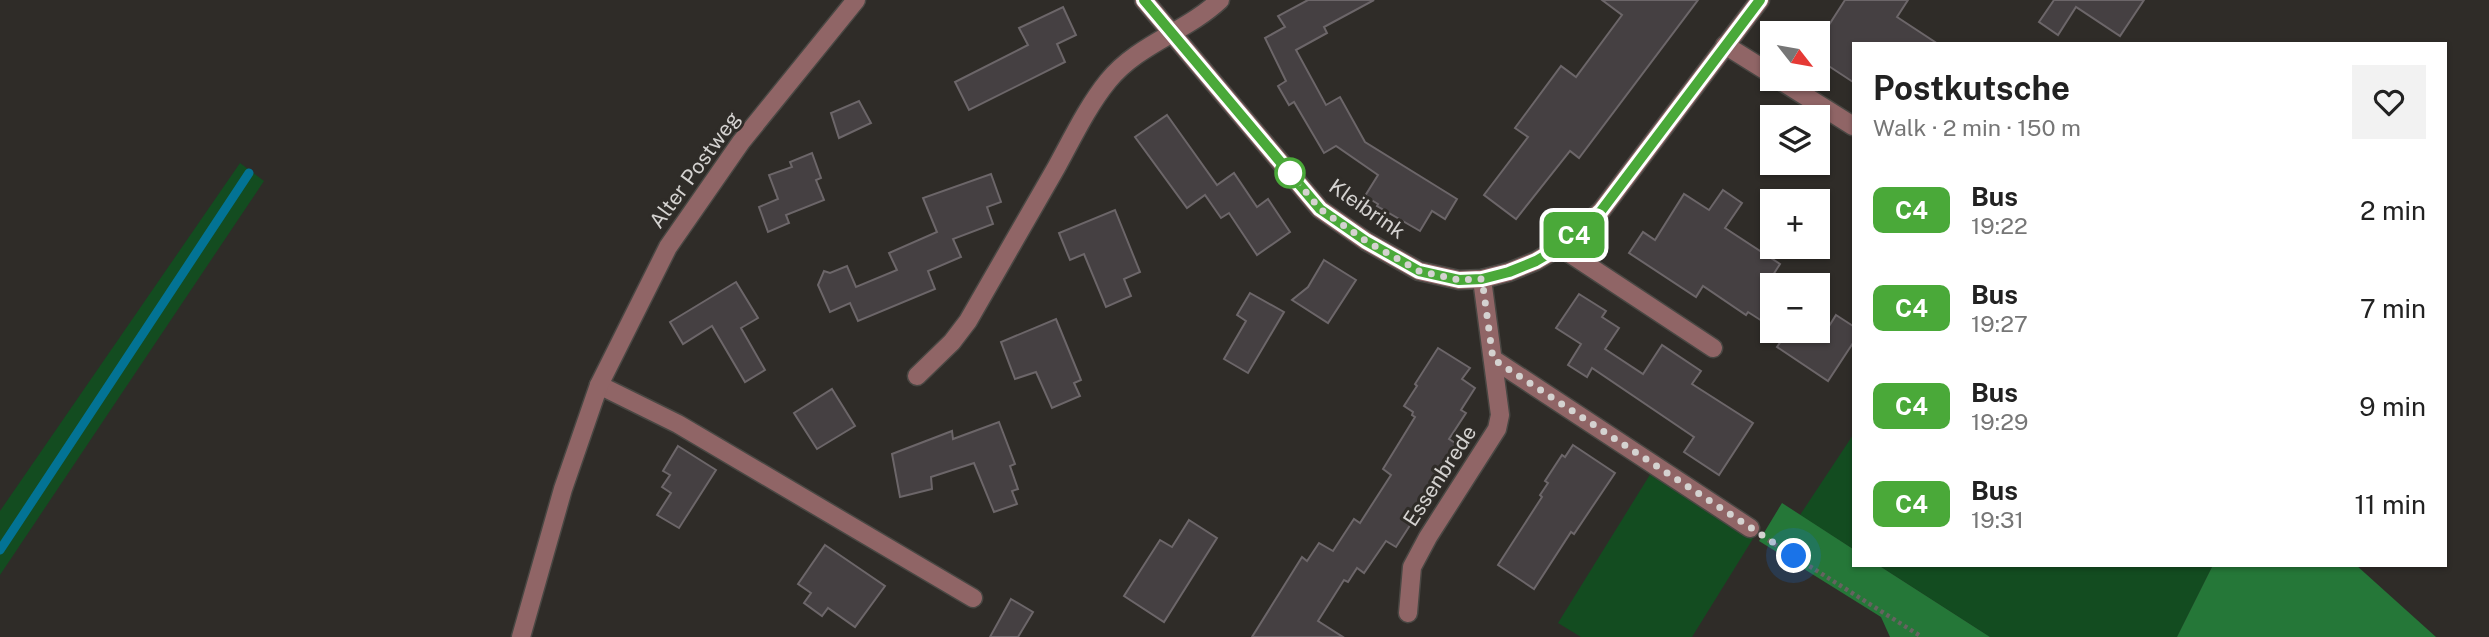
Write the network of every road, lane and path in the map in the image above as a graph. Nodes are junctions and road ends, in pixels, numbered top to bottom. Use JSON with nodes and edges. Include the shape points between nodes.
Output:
{"nodes":[{"id":1,"x":856,"y":0,"type":"edge"},
{"id":2,"x":1144,"y":0,"type":"edge"},
{"id":3,"x":1220,"y":0,"type":"edge"},
{"id":4,"x":1760,"y":0,"type":"edge"},
{"id":5,"x":1173,"y":33,"type":"junction"},
{"id":6,"x":1725,"y":45,"type":"junction"},
{"id":7,"x":1760,"y":67,"type":"edge"},
{"id":8,"x":1797,"y":91,"type":"edge"},
{"id":9,"x":1852,"y":125,"type":"edge"},
{"id":10,"x":1560,"y":247,"type":"junction"},
{"id":11,"x":1482,"y":279,"type":"junction"},
{"id":12,"x":1713,"y":348,"type":"dead end"},
{"id":13,"x":1493,"y":359,"type":"junction"},
{"id":14,"x":917,"y":376,"type":"dead end"},
{"id":15,"x":599,"y":385,"type":"junction"},
{"id":16,"x":1750,"y":528,"type":"joint"},
{"id":17,"x":973,"y":598,"type":"dead end"},
{"id":18,"x":1408,"y":613,"type":"dead end"},
{"id":19,"x":521,"y":637,"type":"edge"},
{"id":20,"x":1922,"y":637,"type":"edge"}],
"edges":[{"from":1,"to":15,"type":"street","name":"Alter Postweg","via":[[741,142],[668,247]]},
{"from":2,"to":5,"type":"street","name":"Kleibrink"},
{"from":3,"to":5,"type":"street"},
{"from":4,"to":6,"type":"street","name":"Kleibrink"},
{"from":5,"to":11,"type":"street","name":"Kleibrink","via":[[1320,209],[1419,271],[1459,280]]},
{"from":5,"to":14,"type":"street","via":[[1140,51],[1108,80],[968,321]]},
{"from":6,"to":7,"type":"street"},
{"from":6,"to":10,"type":"street","name":"Kleibrink","via":[[1601,211]]},
{"from":8,"to":9,"type":"street"},
{"from":10,"to":11,"type":"street","name":"Kleibrink","via":[[1536,261]]},
{"from":10,"to":12,"type":"street"},
{"from":11,"to":13,"type":"street","name":"Essenbrede"},
{"from":13,"to":16,"type":"street"},
{"from":13,"to":18,"type":"street","name":"Essenbrede","via":[[1500,415],[1497,429],[1412,568]]},
{"from":15,"to":17,"type":"street","via":[[678,424]]},
{"from":15,"to":19,"type":"street","name":"Alter Postweg","via":[[563,489]]},
{"from":16,"to":20,"type":"path"}]}
